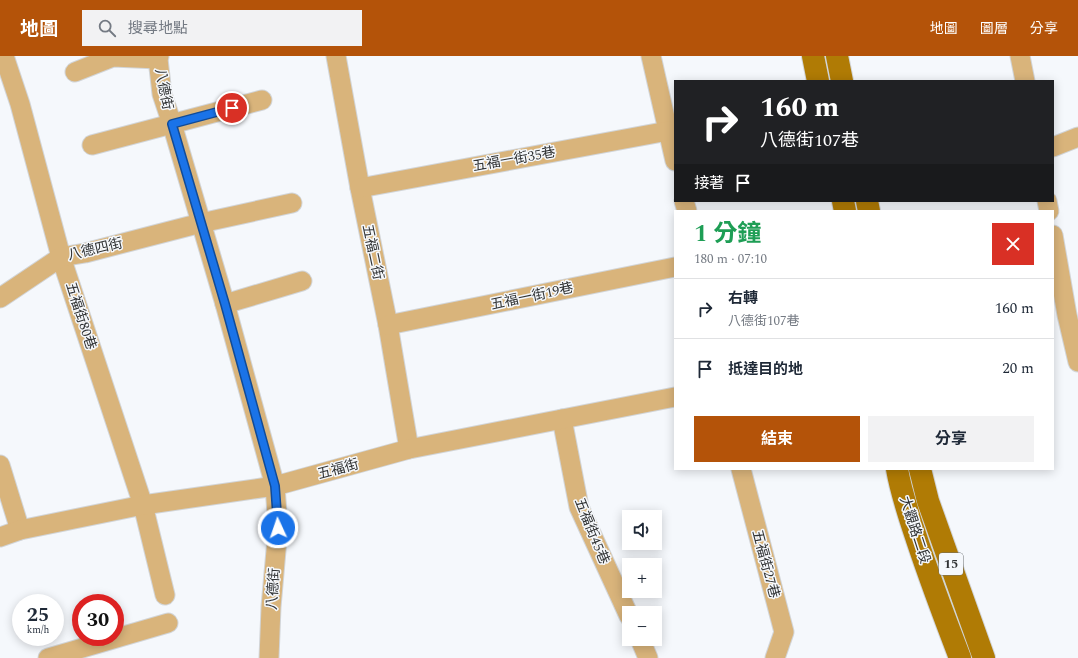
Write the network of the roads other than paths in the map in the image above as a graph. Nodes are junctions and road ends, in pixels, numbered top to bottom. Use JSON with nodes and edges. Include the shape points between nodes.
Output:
{"nodes":[{"id":1,"x":4,"y":56,"type":"edge"},
{"id":2,"x":336,"y":56,"type":"edge"},
{"id":3,"x":651,"y":56,"type":"edge"},
{"id":4,"x":813,"y":56,"type":"edge"},
{"id":5,"x":837,"y":56,"type":"edge"},
{"id":6,"x":1020,"y":56,"type":"edge"},
{"id":7,"x":158,"y":57,"type":"edge"},
{"id":8,"x":75,"y":72,"type":"dead end"},
{"id":9,"x":818,"y":80,"type":"edge"},
{"id":10,"x":842,"y":80,"type":"edge"},
{"id":11,"x":1025,"y":80,"type":"edge"},
{"id":12,"x":262,"y":100,"type":"dead end"},
{"id":13,"x":172,"y":124,"type":"junction"},
{"id":14,"x":668,"y":131,"type":"junction"},
{"id":15,"x":1078,"y":138,"type":"edge"},
{"id":16,"x":92,"y":145,"type":"dead end"},
{"id":17,"x":1054,"y":147,"type":"edge"},
{"id":18,"x":674,"y":157,"type":"edge"},
{"id":19,"x":360,"y":188,"type":"junction"},
{"id":20,"x":292,"y":203,"type":"dead end"},
{"id":21,"x":201,"y":223,"type":"junction"},
{"id":22,"x":1054,"y":241,"type":"edge"},
{"id":23,"x":61,"y":257,"type":"junction"},
{"id":24,"x":674,"y":267,"type":"edge"},
{"id":25,"x":302,"y":281,"type":"dead end"},
{"id":26,"x":0,"y":298,"type":"edge"},
{"id":27,"x":225,"y":304,"type":"junction"},
{"id":28,"x":1066,"y":314,"type":"edge"},
{"id":29,"x":388,"y":325,"type":"junction"},
{"id":30,"x":1078,"y":362,"type":"edge"},
{"id":31,"x":674,"y":397,"type":"edge"},
{"id":32,"x":562,"y":419,"type":"junction"},
{"id":33,"x":409,"y":449,"type":"junction"},
{"id":34,"x":0,"y":466,"type":"edge"},
{"id":35,"x":741,"y":470,"type":"edge"},
{"id":36,"x":897,"y":470,"type":"edge"},
{"id":37,"x":920,"y":470,"type":"edge"},
{"id":38,"x":275,"y":486,"type":"junction"},
{"id":39,"x":143,"y":505,"type":"junction"},
{"id":40,"x":20,"y":530,"type":"junction"},
{"id":41,"x":0,"y":537,"type":"edge"},
{"id":42,"x":165,"y":595,"type":"dead end"},
{"id":43,"x":624,"y":606,"type":"edge"},
{"id":44,"x":168,"y":623,"type":"dead end"},
{"id":45,"x":643,"y":646,"type":"edge"},
{"id":46,"x":48,"y":658,"type":"edge"},
{"id":47,"x":269,"y":658,"type":"edge"},
{"id":48,"x":648,"y":658,"type":"edge"},
{"id":49,"x":775,"y":658,"type":"edge"},
{"id":50,"x":960,"y":658,"type":"edge"},
{"id":51,"x":984,"y":658,"type":"edge"}],
"edges":[{"from":1,"to":23,"type":"street","name":"五福街80巷","via":[[20,104]]},
{"from":2,"to":19,"type":"street","name":"五福二街"},
{"from":3,"to":14,"type":"street"},
{"from":4,"to":9,"type":"main road"},
{"from":5,"to":10,"type":"main road"},
{"from":6,"to":11,"type":"street"},
{"from":7,"to":8,"type":"street","via":[[113,57]]},
{"from":7,"to":13,"type":"street","name":"八德街","via":[[162,94]]},
{"from":12,"to":13,"type":"street"},
{"from":13,"to":16,"type":"street"},
{"from":13,"to":21,"type":"street","name":"八德街"},
{"from":14,"to":18,"type":"street"},
{"from":14,"to":19,"type":"street","name":"五福一街35巷"},
{"from":15,"to":17,"type":"street"},
{"from":19,"to":29,"type":"street","name":"五福二街"},
{"from":20,"to":21,"type":"street","name":"八德四街"},
{"from":21,"to":23,"type":"street","name":"八德四街"},
{"from":21,"to":27,"type":"street","name":"八德街"},
{"from":22,"to":28,"type":"street"},
{"from":23,"to":26,"type":"street","name":"八德四街"},
{"from":23,"to":39,"type":"street","name":"五福街80巷"},
{"from":24,"to":29,"type":"street","name":"五福一街19巷"},
{"from":25,"to":27,"type":"street"},
{"from":27,"to":38,"type":"street","name":"八德街"},
{"from":28,"to":30,"type":"street"},
{"from":29,"to":33,"type":"street","name":"五福二街"},
{"from":31,"to":32,"type":"street","name":"五福街"},
{"from":32,"to":33,"type":"street","name":"五福街"},
{"from":32,"to":43,"type":"street","name":"五福街45巷","via":[[579,507]]},
{"from":33,"to":38,"type":"street","name":"五福街"},
{"from":34,"to":40,"type":"street"},
{"from":35,"to":49,"type":"street","name":"五福街27巷","via":[[784,632]]},
{"from":36,"to":50,"type":"main road","name":"大觀路二段","number":"15","via":[[918,544]]},
{"from":37,"to":51,"type":"main road","name":"大觀路二段","number":"15","via":[[928,501]]},
{"from":38,"to":39,"type":"street","name":"五福街"},
{"from":38,"to":47,"type":"street","name":"八德街","via":[[278,528]]},
{"from":39,"to":40,"type":"street","name":"五福街"},
{"from":39,"to":42,"type":"street","name":"五福街80巷"},
{"from":40,"to":41,"type":"street","name":"五福街"},
{"from":44,"to":46,"type":"street"},
{"from":45,"to":48,"type":"street"}]}
